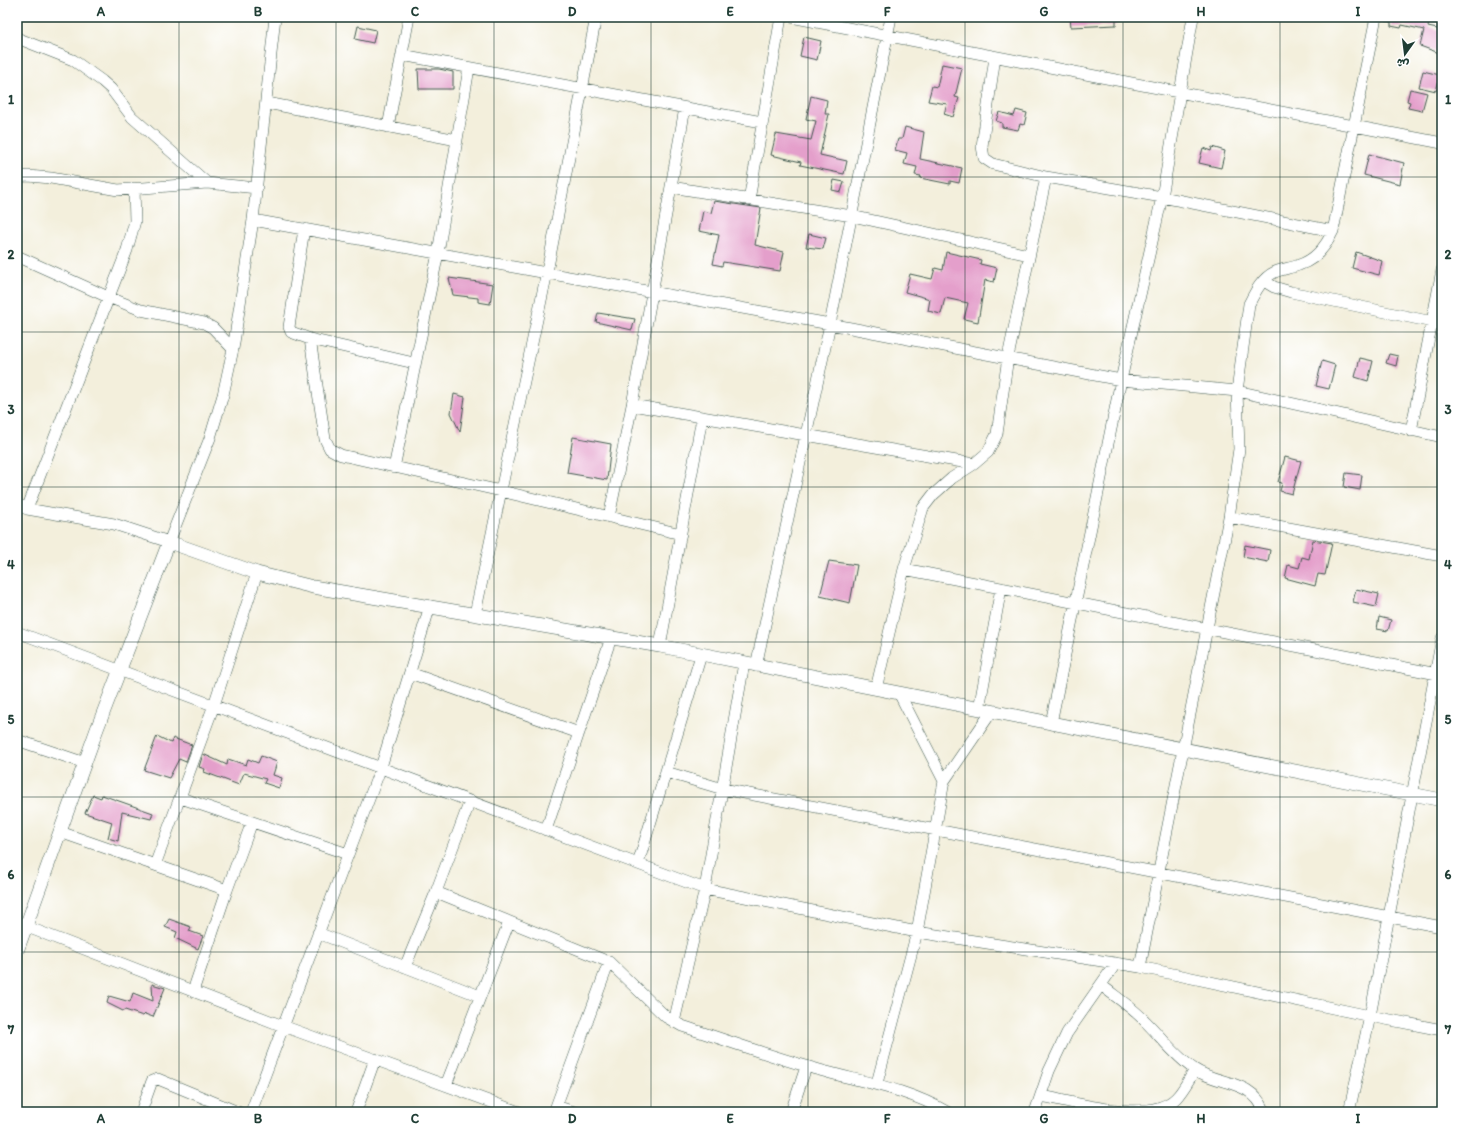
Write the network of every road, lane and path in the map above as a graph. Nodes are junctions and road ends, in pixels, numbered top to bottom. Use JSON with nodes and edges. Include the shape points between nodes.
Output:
{"nodes":[{"id":1,"x":275,"y":17,"type":"edge"},
{"id":2,"x":409,"y":17,"type":"edge"},
{"id":3,"x":596,"y":17,"type":"edge"},
{"id":4,"x":780,"y":17,"type":"edge"},
{"id":5,"x":791,"y":17,"type":"edge"},
{"id":6,"x":891,"y":17,"type":"edge"},
{"id":7,"x":1194,"y":17,"type":"edge"},
{"id":8,"x":1376,"y":17,"type":"edge"},
{"id":9,"x":888,"y":36,"type":"junction"},
{"id":10,"x":17,"y":38,"type":"edge"},
{"id":11,"x":402,"y":55,"type":"junction"},
{"id":12,"x":994,"y":56,"type":"junction"},
{"id":13,"x":469,"y":68,"type":"junction"},
{"id":14,"x":582,"y":89,"type":"junction"},
{"id":15,"x":1180,"y":91,"type":"junction"},
{"id":16,"x":267,"y":103,"type":"junction"},
{"id":17,"x":685,"y":108,"type":"junction"},
{"id":18,"x":762,"y":122,"type":"junction"},
{"id":19,"x":1353,"y":126,"type":"junction"},
{"id":20,"x":388,"y":127,"type":"junction"},
{"id":21,"x":456,"y":140,"type":"junction"},
{"id":22,"x":1442,"y":143,"type":"edge"},
{"id":23,"x":17,"y":177,"type":"edge"},
{"id":24,"x":1046,"y":177,"type":"junction"},
{"id":25,"x":207,"y":183,"type":"junction"},
{"id":26,"x":671,"y":187,"type":"junction"},
{"id":27,"x":134,"y":188,"type":"junction"},
{"id":28,"x":257,"y":188,"type":"junction"},
{"id":29,"x":1162,"y":197,"type":"junction"},
{"id":30,"x":748,"y":200,"type":"junction"},
{"id":31,"x":852,"y":216,"type":"junction"},
{"id":32,"x":253,"y":220,"type":"junction"},
{"id":33,"x":304,"y":229,"type":"junction"},
{"id":34,"x":1333,"y":231,"type":"junction"},
{"id":35,"x":438,"y":253,"type":"junction"},
{"id":36,"x":1029,"y":255,"type":"junction"},
{"id":37,"x":17,"y":256,"type":"edge"},
{"id":38,"x":1442,"y":270,"type":"edge"},
{"id":39,"x":547,"y":272,"type":"junction"},
{"id":40,"x":1264,"y":281,"type":"junction"},
{"id":41,"x":652,"y":292,"type":"junction"},
{"id":42,"x":108,"y":297,"type":"junction"},
{"id":43,"x":1437,"y":323,"type":"edge"},
{"id":44,"x":830,"y":324,"type":"junction"},
{"id":45,"x":310,"y":339,"type":"junction"},
{"id":46,"x":233,"y":349,"type":"junction"},
{"id":47,"x":1008,"y":357,"type":"junction"},
{"id":48,"x":414,"y":363,"type":"junction"},
{"id":49,"x":1122,"y":380,"type":"junction"},
{"id":50,"x":1237,"y":391,"type":"junction"},
{"id":51,"x":632,"y":405,"type":"junction"},
{"id":52,"x":702,"y":418,"type":"junction"},
{"id":53,"x":1411,"y":431,"type":"junction"},
{"id":54,"x":806,"y":435,"type":"junction"},
{"id":55,"x":1442,"y":437,"type":"edge"},
{"id":56,"x":974,"y":464,"type":"junction"},
{"id":57,"x":394,"y":468,"type":"junction"},
{"id":58,"x":501,"y":491,"type":"junction"},
{"id":59,"x":22,"y":506,"type":"edge"},
{"id":60,"x":609,"y":517,"type":"junction"},
{"id":61,"x":1228,"y":517,"type":"junction"},
{"id":62,"x":681,"y":534,"type":"junction"},
{"id":63,"x":169,"y":542,"type":"junction"},
{"id":64,"x":1442,"y":556,"type":"edge"},
{"id":65,"x":904,"y":569,"type":"junction"},
{"id":66,"x":257,"y":573,"type":"junction"},
{"id":67,"x":1001,"y":588,"type":"junction"},
{"id":68,"x":1076,"y":602,"type":"junction"},
{"id":69,"x":430,"y":606,"type":"junction"},
{"id":70,"x":475,"y":614,"type":"junction"},
{"id":71,"x":1206,"y":628,"type":"junction"},
{"id":72,"x":17,"y":632,"type":"edge"},
{"id":73,"x":611,"y":638,"type":"junction"},
{"id":74,"x":1442,"y":638,"type":"edge"},
{"id":75,"x":660,"y":646,"type":"junction"},
{"id":76,"x":701,"y":655,"type":"junction"},
{"id":77,"x":750,"y":664,"type":"junction"},
{"id":78,"x":119,"y":669,"type":"junction"},
{"id":79,"x":410,"y":672,"type":"junction"},
{"id":80,"x":1438,"y":675,"type":"edge"},
{"id":81,"x":876,"y":689,"type":"junction"},
{"id":82,"x":899,"y":694,"type":"junction"},
{"id":83,"x":214,"y":705,"type":"junction"},
{"id":84,"x":979,"y":709,"type":"junction"},
{"id":85,"x":992,"y":711,"type":"junction"},
{"id":86,"x":1051,"y":723,"type":"junction"},
{"id":87,"x":579,"y":733,"type":"junction"},
{"id":88,"x":17,"y":740,"type":"edge"},
{"id":89,"x":1182,"y":748,"type":"junction"},
{"id":90,"x":85,"y":763,"type":"junction"},
{"id":91,"x":381,"y":767,"type":"junction"},
{"id":92,"x":666,"y":772,"type":"junction"},
{"id":93,"x":944,"y":781,"type":"junction"},
{"id":94,"x":723,"y":789,"type":"junction"},
{"id":95,"x":1413,"y":794,"type":"junction"},
{"id":96,"x":181,"y":798,"type":"junction"},
{"id":97,"x":1442,"y":800,"type":"edge"},
{"id":98,"x":470,"y":801,"type":"junction"},
{"id":99,"x":252,"y":822,"type":"junction"},
{"id":100,"x":546,"y":830,"type":"junction"},
{"id":101,"x":936,"y":830,"type":"junction"},
{"id":102,"x":60,"y":832,"type":"junction"},
{"id":103,"x":348,"y":854,"type":"junction"},
{"id":104,"x":638,"y":864,"type":"junction"},
{"id":105,"x":155,"y":866,"type":"junction"},
{"id":106,"x":1159,"y":872,"type":"junction"},
{"id":107,"x":705,"y":889,"type":"junction"},
{"id":108,"x":227,"y":890,"type":"junction"},
{"id":109,"x":436,"y":892,"type":"junction"},
{"id":110,"x":1389,"y":917,"type":"junction"},
{"id":111,"x":509,"y":922,"type":"junction"},
{"id":112,"x":22,"y":924,"type":"edge"},
{"id":113,"x":1442,"y":927,"type":"edge"},
{"id":114,"x":917,"y":932,"type":"junction"},
{"id":115,"x":318,"y":933,"type":"junction"},
{"id":116,"x":17,"y":952,"type":"edge"},
{"id":117,"x":609,"y":962,"type":"junction"},
{"id":118,"x":1116,"y":964,"type":"junction"},
{"id":119,"x":1140,"y":967,"type":"junction"},
{"id":120,"x":405,"y":968,"type":"junction"},
{"id":121,"x":1101,"y":986,"type":"junction"},
{"id":122,"x":193,"y":991,"type":"junction"},
{"id":123,"x":480,"y":996,"type":"junction"},
{"id":124,"x":1370,"y":1016,"type":"junction"},
{"id":125,"x":674,"y":1022,"type":"junction"},
{"id":126,"x":283,"y":1026,"type":"junction"},
{"id":127,"x":1442,"y":1030,"type":"edge"},
{"id":128,"x":375,"y":1059,"type":"junction"},
{"id":129,"x":806,"y":1067,"type":"junction"},
{"id":130,"x":1196,"y":1070,"type":"junction"},
{"id":131,"x":877,"y":1083,"type":"junction"},
{"id":132,"x":446,"y":1085,"type":"junction"},
{"id":133,"x":1041,"y":1096,"type":"junction"},
{"id":134,"x":555,"y":1109,"type":"edge"},
{"id":135,"x":141,"y":1112,"type":"edge"},
{"id":136,"x":238,"y":1112,"type":"edge"},
{"id":137,"x":251,"y":1112,"type":"edge"},
{"id":138,"x":356,"y":1112,"type":"edge"},
{"id":139,"x":519,"y":1112,"type":"edge"},
{"id":140,"x":574,"y":1112,"type":"edge"},
{"id":141,"x":791,"y":1112,"type":"edge"},
{"id":142,"x":946,"y":1112,"type":"edge"},
{"id":143,"x":1036,"y":1112,"type":"edge"},
{"id":144,"x":1265,"y":1112,"type":"edge"},
{"id":145,"x":1349,"y":1112,"type":"edge"}],
"edges":[{"from":1,"to":16,"type":"street"},
{"from":2,"to":11,"type":"street"},
{"from":3,"to":14,"type":"street"},
{"from":4,"to":18,"type":"street"},
{"from":5,"to":9,"type":"street"},
{"from":6,"to":9,"type":"street"},
{"from":7,"to":15,"type":"street"},
{"from":8,"to":19,"type":"street"},
{"from":9,"to":12,"type":"street"},
{"from":9,"to":31,"type":"street"},
{"from":10,"to":25,"type":"street","via":[[73,60],[102,81],[132,117]]},
{"from":11,"to":13,"type":"street"},
{"from":11,"to":20,"type":"street"},
{"from":12,"to":15,"type":"street"},
{"from":12,"to":24,"type":"street","via":[[982,146],[984,158],[993,164]]},
{"from":13,"to":14,"type":"street"},
{"from":13,"to":21,"type":"street"},
{"from":14,"to":17,"type":"street"},
{"from":14,"to":39,"type":"street"},
{"from":15,"to":19,"type":"street"},
{"from":15,"to":29,"type":"street"},
{"from":16,"to":20,"type":"street"},
{"from":16,"to":28,"type":"street"},
{"from":17,"to":18,"type":"street"},
{"from":17,"to":26,"type":"street"},
{"from":18,"to":30,"type":"street"},
{"from":19,"to":22,"type":"street"},
{"from":19,"to":34,"type":"street"},
{"from":20,"to":21,"type":"street"},
{"from":21,"to":35,"type":"street"},
{"from":23,"to":27,"type":"street","via":[[51,178],[118,190]]},
{"from":24,"to":29,"type":"street"},
{"from":24,"to":36,"type":"street"},
{"from":25,"to":27,"type":"street"},
{"from":25,"to":28,"type":"street"},
{"from":26,"to":30,"type":"street"},
{"from":26,"to":41,"type":"street"},
{"from":27,"to":42,"type":"street","via":[[133,234]]},
{"from":28,"to":32,"type":"street"},
{"from":29,"to":34,"type":"street"},
{"from":29,"to":49,"type":"street"},
{"from":30,"to":31,"type":"street"},
{"from":31,"to":36,"type":"street"},
{"from":31,"to":44,"type":"street"},
{"from":32,"to":33,"type":"street"},
{"from":32,"to":46,"type":"street"},
{"from":33,"to":35,"type":"street"},
{"from":33,"to":45,"type":"street","via":[[289,327],[291,332]]},
{"from":34,"to":40,"type":"street","via":[[1320,251],[1311,259],[1300,265],[1274,272]]},
{"from":35,"to":39,"type":"street"},
{"from":35,"to":48,"type":"street"},
{"from":36,"to":47,"type":"street"},
{"from":37,"to":42,"type":"street"},
{"from":38,"to":43,"type":"street"},
{"from":39,"to":41,"type":"street"},
{"from":39,"to":58,"type":"street"},
{"from":40,"to":43,"type":"street","via":[[1291,292]]},
{"from":40,"to":50,"type":"street","via":[[1255,291],[1249,304]]},
{"from":41,"to":44,"type":"street"},
{"from":41,"to":51,"type":"street"},
{"from":42,"to":46,"type":"street","via":[[141,310],[204,322]]},
{"from":42,"to":59,"type":"street"},
{"from":43,"to":53,"type":"street"},
{"from":44,"to":47,"type":"street"},
{"from":44,"to":54,"type":"street"},
{"from":45,"to":48,"type":"street"},
{"from":45,"to":57,"type":"street","via":[[325,438],[330,448],[341,455]]},
{"from":46,"to":63,"type":"street","via":[[224,395],[210,438]]},
{"from":47,"to":49,"type":"street"},
{"from":47,"to":56,"type":"street","via":[[996,434],[988,452]]},
{"from":48,"to":57,"type":"street"},
{"from":49,"to":50,"type":"street"},
{"from":49,"to":68,"type":"street"},
{"from":50,"to":53,"type":"street"},
{"from":50,"to":61,"type":"street","via":[[1239,449]]},
{"from":51,"to":52,"type":"street"},
{"from":51,"to":60,"type":"street"},
{"from":52,"to":54,"type":"street"},
{"from":52,"to":62,"type":"street"},
{"from":53,"to":55,"type":"street"},
{"from":54,"to":56,"type":"street"},
{"from":54,"to":77,"type":"street"},
{"from":56,"to":65,"type":"street","via":[[933,494],[923,508]]},
{"from":57,"to":58,"type":"street"},
{"from":58,"to":60,"type":"street"},
{"from":58,"to":70,"type":"street"},
{"from":59,"to":63,"type":"street","via":[[114,524]]},
{"from":60,"to":62,"type":"street"},
{"from":61,"to":64,"type":"street"},
{"from":61,"to":71,"type":"street"},
{"from":62,"to":75,"type":"street"},
{"from":63,"to":66,"type":"street"},
{"from":63,"to":78,"type":"street"},
{"from":65,"to":67,"type":"street"},
{"from":65,"to":81,"type":"street"},
{"from":66,"to":69,"type":"street","via":[[313,586]]},
{"from":66,"to":83,"type":"street"},
{"from":67,"to":68,"type":"street"},
{"from":67,"to":84,"type":"street"},
{"from":68,"to":71,"type":"street"},
{"from":68,"to":86,"type":"street"},
{"from":69,"to":70,"type":"street"},
{"from":69,"to":79,"type":"street"},
{"from":70,"to":73,"type":"street"},
{"from":71,"to":80,"type":"street"},
{"from":71,"to":89,"type":"street"},
{"from":72,"to":78,"type":"street"},
{"from":73,"to":75,"type":"street"},
{"from":73,"to":87,"type":"street"},
{"from":74,"to":80,"type":"street"},
{"from":75,"to":76,"type":"street"},
{"from":76,"to":77,"type":"street"},
{"from":76,"to":92,"type":"street"},
{"from":77,"to":81,"type":"street"},
{"from":77,"to":94,"type":"street"},
{"from":78,"to":83,"type":"street"},
{"from":78,"to":90,"type":"street"},
{"from":79,"to":87,"type":"street"},
{"from":79,"to":91,"type":"street"},
{"from":80,"to":95,"type":"street"},
{"from":81,"to":82,"type":"street"},
{"from":82,"to":84,"type":"street"},
{"from":82,"to":93,"type":"street"},
{"from":83,"to":91,"type":"street"},
{"from":83,"to":96,"type":"street"},
{"from":84,"to":85,"type":"street"},
{"from":85,"to":86,"type":"street"},
{"from":85,"to":93,"type":"street"},
{"from":86,"to":89,"type":"street"},
{"from":87,"to":100,"type":"street"},
{"from":88,"to":90,"type":"street"},
{"from":89,"to":95,"type":"street"},
{"from":89,"to":106,"type":"street"},
{"from":90,"to":102,"type":"street"},
{"from":91,"to":98,"type":"street"},
{"from":91,"to":103,"type":"street"},
{"from":92,"to":94,"type":"street"},
{"from":92,"to":104,"type":"street"},
{"from":93,"to":101,"type":"street"},
{"from":94,"to":101,"type":"street"},
{"from":94,"to":107,"type":"street"},
{"from":95,"to":97,"type":"street"},
{"from":95,"to":110,"type":"street"},
{"from":96,"to":99,"type":"street"},
{"from":96,"to":105,"type":"street"},
{"from":98,"to":100,"type":"street"},
{"from":98,"to":109,"type":"street"},
{"from":99,"to":103,"type":"street"},
{"from":99,"to":108,"type":"street"},
{"from":100,"to":104,"type":"street"},
{"from":101,"to":106,"type":"street"},
{"from":101,"to":114,"type":"street"},
{"from":102,"to":105,"type":"street"},
{"from":102,"to":112,"type":"street"},
{"from":103,"to":115,"type":"street"},
{"from":104,"to":107,"type":"street"},
{"from":105,"to":108,"type":"street"},
{"from":106,"to":110,"type":"street"},
{"from":106,"to":119,"type":"street"},
{"from":107,"to":114,"type":"street"},
{"from":107,"to":125,"type":"street"},
{"from":108,"to":122,"type":"street"},
{"from":109,"to":111,"type":"street"},
{"from":109,"to":120,"type":"street"},
{"from":110,"to":113,"type":"street"},
{"from":110,"to":124,"type":"street"},
{"from":111,"to":117,"type":"street"},
{"from":111,"to":123,"type":"street"},
{"from":112,"to":116,"type":"street"},
{"from":112,"to":122,"type":"street"},
{"from":114,"to":118,"type":"street"},
{"from":114,"to":131,"type":"street"},
{"from":115,"to":120,"type":"street"},
{"from":115,"to":126,"type":"street"},
{"from":117,"to":125,"type":"street"},
{"from":117,"to":134,"type":"street"},
{"from":118,"to":119,"type":"street"},
{"from":118,"to":121,"type":"street"},
{"from":119,"to":124,"type":"street"},
{"from":120,"to":123,"type":"street"},
{"from":121,"to":130,"type":"street","via":[[1133,1009],[1170,1049]]},
{"from":121,"to":133,"type":"street","via":[[1067,1033],[1049,1071]]},
{"from":122,"to":126,"type":"street"},
{"from":123,"to":132,"type":"street"},
{"from":124,"to":127,"type":"street"},
{"from":124,"to":145,"type":"street"},
{"from":125,"to":129,"type":"street"},
{"from":126,"to":128,"type":"street"},
{"from":126,"to":137,"type":"street"},
{"from":128,"to":132,"type":"street"},
{"from":128,"to":138,"type":"street"},
{"from":129,"to":131,"type":"street"},
{"from":129,"to":141,"type":"street"},
{"from":130,"to":133,"type":"street","via":[[1176,1098],[1167,1104],[1142,1112],[1126,1112]]},
{"from":130,"to":144,"type":"street","via":[[1246,1088]]},
{"from":131,"to":142,"type":"street","via":[[909,1094]]},
{"from":132,"to":139,"type":"street"},
{"from":133,"to":143,"type":"street"},
{"from":134,"to":140,"type":"street"},
{"from":135,"to":136,"type":"street","via":[[152,1081],[158,1079]]}]}
